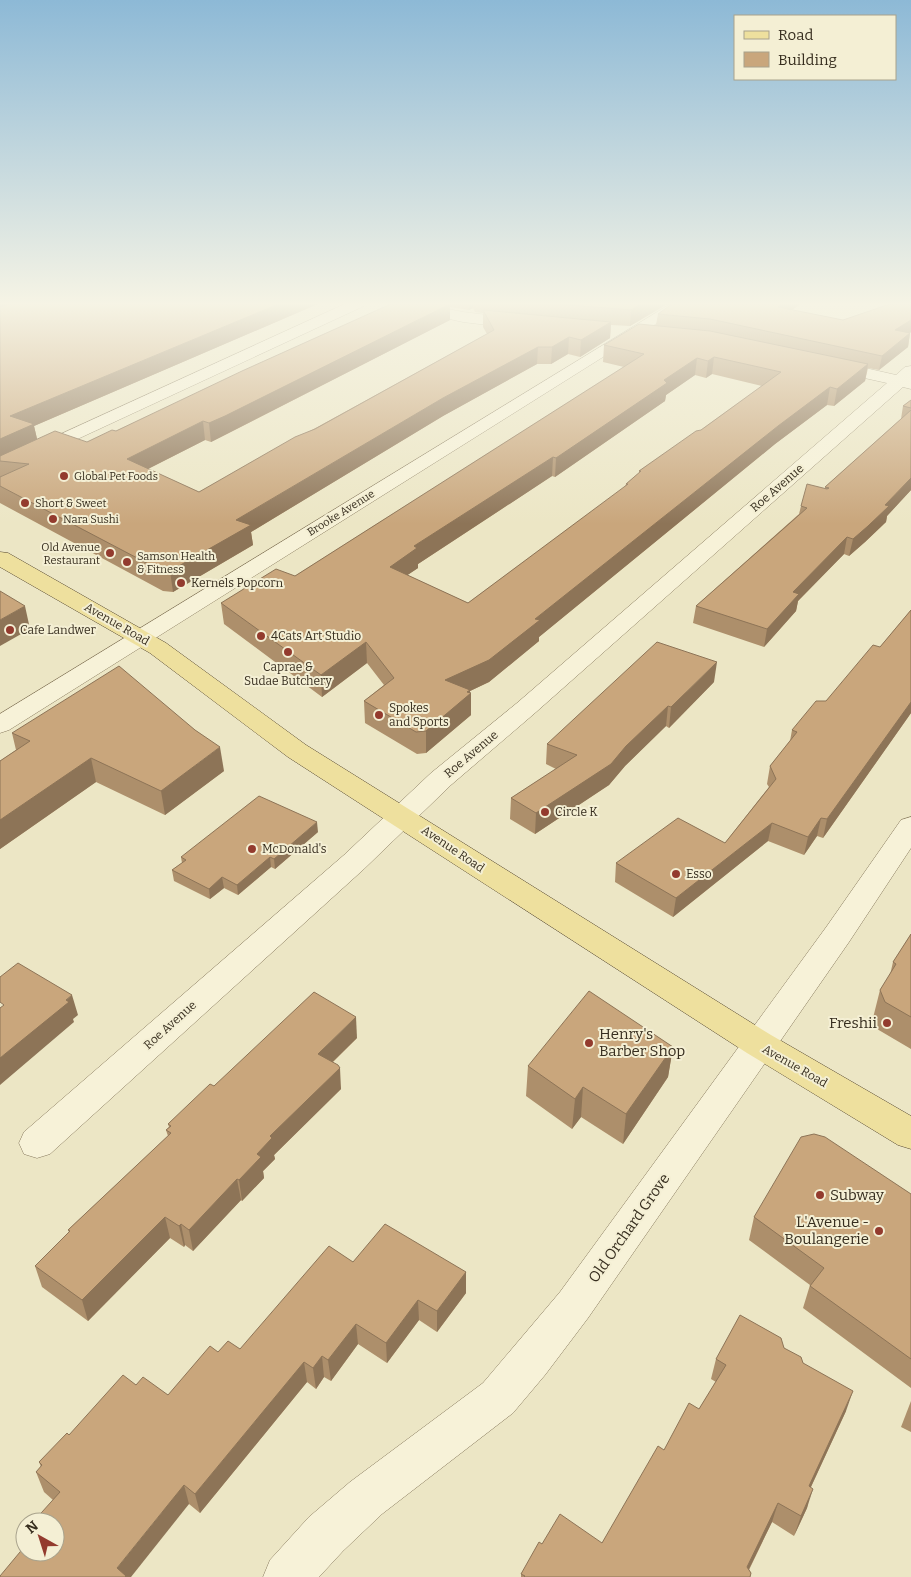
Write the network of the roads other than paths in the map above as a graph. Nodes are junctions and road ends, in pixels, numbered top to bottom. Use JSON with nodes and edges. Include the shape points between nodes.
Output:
{"nodes":[{"id":1,"x":200,"y":377,"type":"edge"},
{"id":2,"x":563,"y":377,"type":"edge"},
{"id":3,"x":894,"y":377,"type":"edge"},
{"id":4,"x":907,"y":379,"type":"edge"},
{"id":5,"x":0,"y":469,"type":"edge"},
{"id":6,"x":0,"y":558,"type":"edge"},
{"id":7,"x":141,"y":637,"type":"junction"},
{"id":8,"x":0,"y":725,"type":"edge"},
{"id":9,"x":402,"y":816,"type":"junction"},
{"id":10,"x":911,"y":826,"type":"edge"},
{"id":11,"x":759,"y":1044,"type":"junction"},
{"id":12,"x":911,"y":1134,"type":"edge"},
{"id":13,"x":37,"y":1143,"type":"dead end"},
{"id":14,"x":287,"y":1577,"type":"edge"}],
"edges":[{"from":1,"to":5,"type":"street"},
{"from":2,"to":7,"type":"street","name":"Brooke Avenue"},
{"from":3,"to":4,"type":"street"},
{"from":4,"to":9,"type":"street","name":"Roe Avenue"},
{"from":6,"to":7,"type":"main road","name":"Avenue Road"},
{"from":7,"to":8,"type":"street","name":"Brooke Avenue"},
{"from":7,"to":9,"type":"main road","name":"Avenue Road","via":[[297,750]]},
{"from":9,"to":11,"type":"main road","name":"Avenue Road"},
{"from":9,"to":13,"type":"street","name":"Roe Avenue"},
{"from":10,"to":11,"type":"street","name":"Old Orchard Grove"},
{"from":11,"to":12,"type":"main road","name":"Avenue Road"},
{"from":11,"to":14,"type":"street","name":"Old Orchard Grove","via":[[574,1305],[498,1398],[366,1498],[326,1534]]}]}
